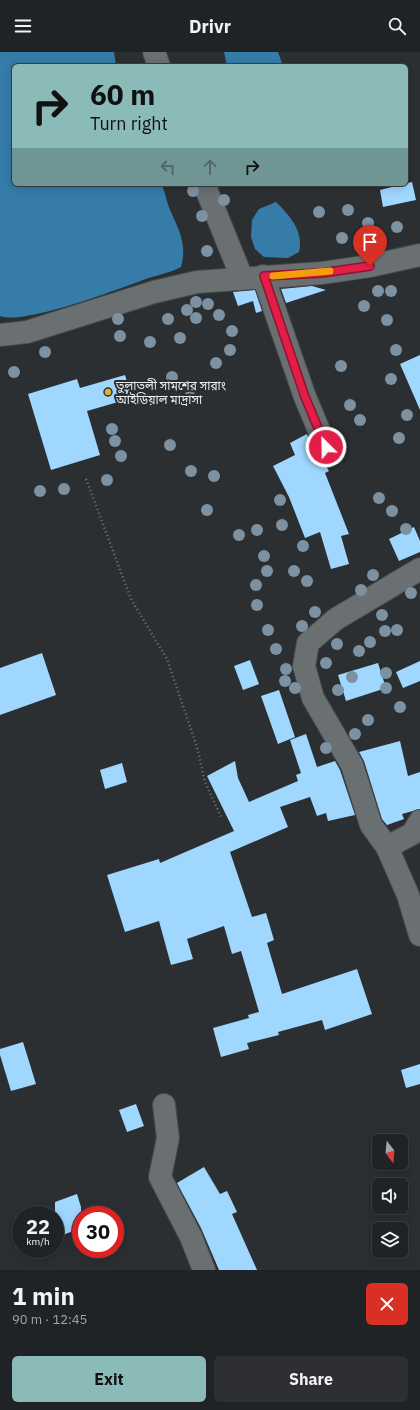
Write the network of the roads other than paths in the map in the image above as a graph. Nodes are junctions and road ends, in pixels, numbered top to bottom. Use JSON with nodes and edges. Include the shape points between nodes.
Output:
{"nodes":[{"id":1,"x":154,"y":52,"type":"edge"},
{"id":2,"x":158,"y":64,"type":"edge"},
{"id":3,"x":205,"y":186,"type":"edge"},
{"id":4,"x":420,"y":254,"type":"edge"},
{"id":5,"x":264,"y":276,"type":"junction"},
{"id":6,"x":242,"y":278,"type":"junction"},
{"id":7,"x":0,"y":335,"type":"edge"},
{"id":8,"x":326,"y":447,"type":"dead end"},
{"id":9,"x":420,"y":569,"type":"edge"},
{"id":10,"x":420,"y":821,"type":"edge"},
{"id":11,"x":387,"y":847,"type":"junction"},
{"id":12,"x":420,"y":935,"type":"edge"},
{"id":13,"x":164,"y":1105,"type":"dead end"},
{"id":14,"x":204,"y":1270,"type":"edge"}],
"edges":[{"from":1,"to":2,"type":"street"},
{"from":3,"to":6,"type":"street"},
{"from":4,"to":5,"type":"street","via":[[370,266],[322,273]]},
{"from":5,"to":6,"type":"street"},
{"from":5,"to":8,"type":"street","via":[[305,397]]},
{"from":6,"to":7,"type":"street","via":[[190,284],[154,292],[27,332]]},
{"from":9,"to":11,"type":"street","via":[[336,619],[308,643],[304,666],[313,698],[352,766],[371,825]]},
{"from":10,"to":11,"type":"street","via":[[412,834]]},
{"from":11,"to":12,"type":"street","via":[[408,895]]},
{"from":13,"to":14,"type":"street","via":[[168,1138],[160,1177],[191,1237]]}]}
